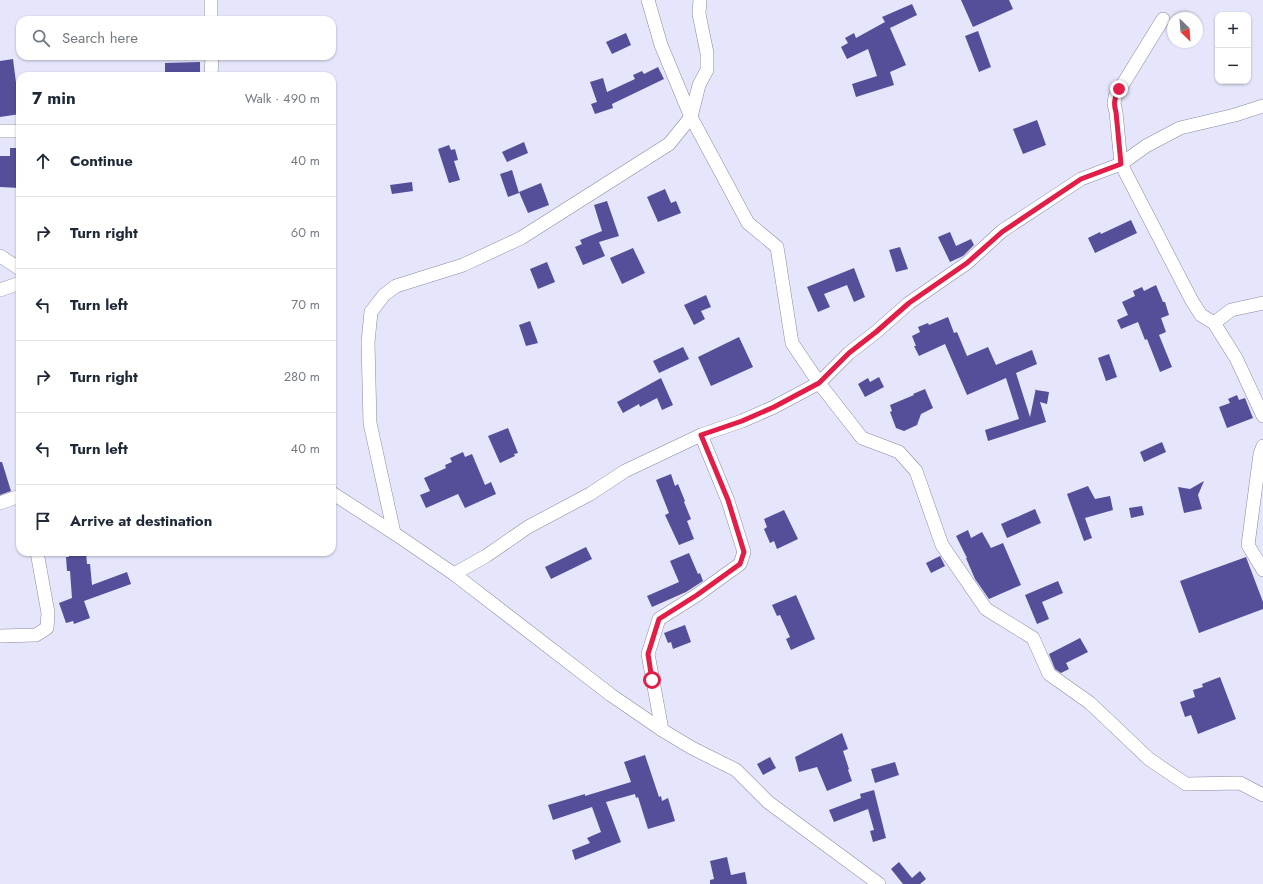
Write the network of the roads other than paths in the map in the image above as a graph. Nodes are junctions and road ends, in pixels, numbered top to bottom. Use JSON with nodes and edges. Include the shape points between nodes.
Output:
{"nodes":[{"id":1,"x":211,"y":0,"type":"edge"},
{"id":2,"x":648,"y":0,"type":"edge"},
{"id":3,"x":700,"y":0,"type":"edge"},
{"id":4,"x":211,"y":16,"type":"edge"},
{"id":5,"x":1163,"y":19,"type":"dead end"},
{"id":6,"x":212,"y":60,"type":"edge"},
{"id":7,"x":211,"y":72,"type":"edge"},
{"id":8,"x":1263,"y":106,"type":"edge"},
{"id":9,"x":691,"y":117,"type":"junction"},
{"id":10,"x":0,"y":131,"type":"edge"},
{"id":11,"x":16,"y":131,"type":"edge"},
{"id":12,"x":1121,"y":164,"type":"junction"},
{"id":13,"x":0,"y":256,"type":"edge"},
{"id":14,"x":16,"y":266,"type":"edge"},
{"id":15,"x":16,"y":284,"type":"edge"},
{"id":16,"x":0,"y":290,"type":"edge"},
{"id":17,"x":1263,"y":303,"type":"edge"},
{"id":18,"x":1214,"y":323,"type":"junction"},
{"id":19,"x":819,"y":383,"type":"junction"},
{"id":20,"x":1263,"y":416,"type":"edge"},
{"id":21,"x":701,"y":435,"type":"junction"},
{"id":22,"x":1263,"y":446,"type":"edge"},
{"id":23,"x":336,"y":496,"type":"edge"},
{"id":24,"x":16,"y":497,"type":"edge"},
{"id":25,"x":0,"y":503,"type":"edge"},
{"id":26,"x":394,"y":533,"type":"junction"},
{"id":27,"x":38,"y":556,"type":"edge"},
{"id":28,"x":1263,"y":570,"type":"edge"},
{"id":29,"x":454,"y":574,"type":"junction"},
{"id":30,"x":0,"y":636,"type":"edge"},
{"id":31,"x":662,"y":730,"type":"junction"},
{"id":32,"x":1263,"y":796,"type":"edge"},
{"id":33,"x":879,"y":884,"type":"edge"}],
"edges":[{"from":1,"to":4,"type":"street"},
{"from":2,"to":9,"type":"street","via":[[661,45]]},
{"from":3,"to":9,"type":"street","via":[[699,14],[707,52],[707,70],[699,85]]},
{"from":5,"to":12,"type":"street","via":[[1115,97]]},
{"from":6,"to":7,"type":"street"},
{"from":8,"to":12,"type":"street","via":[[1180,128],[1146,146]]},
{"from":9,"to":19,"type":"street","via":[[748,223],[776,247],[792,343]]},
{"from":9,"to":26,"type":"street","via":[[669,144],[522,238],[463,265],[396,286],[371,312],[368,342],[370,423]]},
{"from":10,"to":11,"type":"street"},
{"from":12,"to":18,"type":"street","via":[[1192,301],[1201,315]]},
{"from":12,"to":19,"type":"street","via":[[1081,179],[1002,232],[967,263],[909,303],[849,353]]},
{"from":13,"to":14,"type":"street"},
{"from":15,"to":16,"type":"street"},
{"from":17,"to":18,"type":"street","via":[[1231,310]]},
{"from":18,"to":20,"type":"street","via":[[1236,358]]},
{"from":19,"to":21,"type":"street","via":[[755,415]]},
{"from":19,"to":32,"type":"street","via":[[862,438],[898,452],[916,471],[942,545],[986,609],[1033,638],[1049,674],[1090,703],[1149,759],[1186,784],[1240,782]]},
{"from":21,"to":29,"type":"street","via":[[626,471],[590,494],[528,527]]},
{"from":21,"to":31,"type":"street","via":[[728,500],[744,552],[740,564],[659,619],[648,654]]},
{"from":22,"to":28,"type":"street","via":[[1248,545]]},
{"from":23,"to":26,"type":"street"},
{"from":24,"to":25,"type":"street"},
{"from":26,"to":29,"type":"street"},
{"from":27,"to":30,"type":"street","via":[[48,613],[46,628],[36,635]]},
{"from":29,"to":31,"type":"street","via":[[611,695]]},
{"from":31,"to":33,"type":"street","via":[[736,770],[768,802]]}]}
